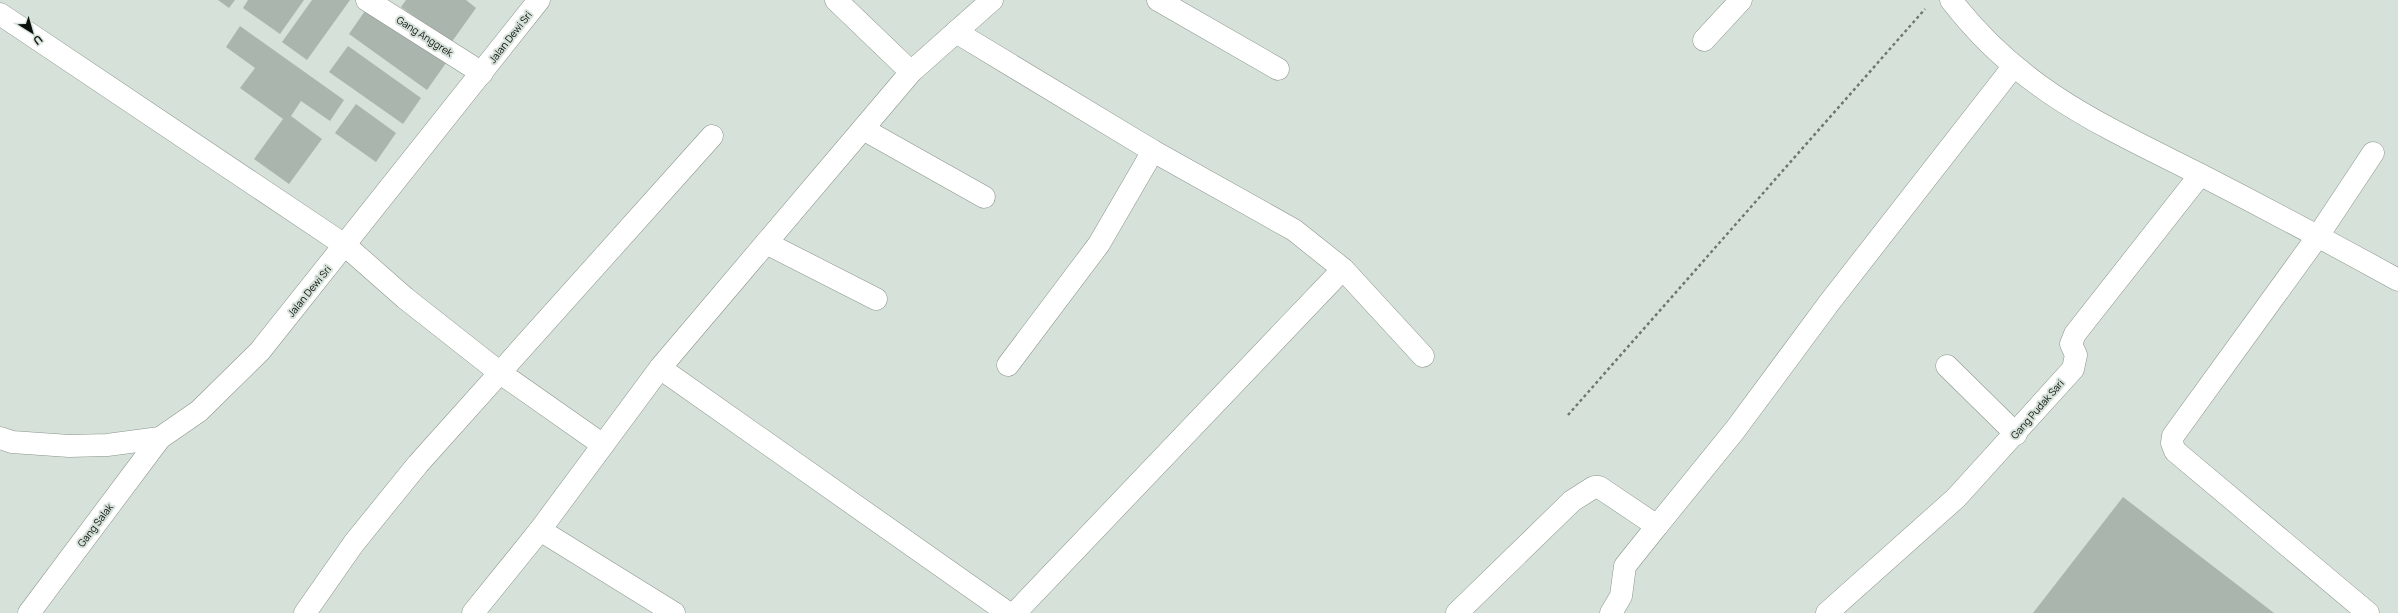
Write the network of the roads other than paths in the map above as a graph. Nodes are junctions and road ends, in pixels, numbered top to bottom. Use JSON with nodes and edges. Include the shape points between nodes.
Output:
{"nodes":[{"id":1,"x":368,"y":0,"type":"edge"},
{"id":2,"x":539,"y":0,"type":"edge"},
{"id":3,"x":836,"y":0,"type":"edge"},
{"id":4,"x":992,"y":0,"type":"edge"},
{"id":5,"x":1158,"y":0,"type":"edge"},
{"id":6,"x":1741,"y":0,"type":"edge"},
{"id":7,"x":1951,"y":0,"type":"edge"},
{"id":8,"x":0,"y":14,"type":"edge"},
{"id":9,"x":956,"y":32,"type":"junction"},
{"id":10,"x":1704,"y":40,"type":"dead end"},
{"id":11,"x":2013,"y":68,"type":"junction"},
{"id":12,"x":1278,"y":69,"type":"dead end"},
{"id":13,"x":911,"y":72,"type":"junction"},
{"id":14,"x":482,"y":73,"type":"junction"},
{"id":15,"x":863,"y":129,"type":"junction"},
{"id":16,"x":712,"y":136,"type":"dead end"},
{"id":17,"x":1152,"y":151,"type":"junction"},
{"id":18,"x":2373,"y":153,"type":"dead end"},
{"id":19,"x":2200,"y":175,"type":"junction"},
{"id":20,"x":984,"y":197,"type":"dead end"},
{"id":21,"x":2318,"y":236,"type":"junction"},
{"id":22,"x":766,"y":243,"type":"junction"},
{"id":23,"x":346,"y":246,"type":"junction"},
{"id":24,"x":1343,"y":269,"type":"junction"},
{"id":25,"x":2398,"y":280,"type":"edge"},
{"id":26,"x":876,"y":299,"type":"dead end"},
{"id":27,"x":1423,"y":356,"type":"dead end"},
{"id":28,"x":1008,"y":365,"type":"dead end"},
{"id":29,"x":1948,"y":366,"type":"dead end"},
{"id":30,"x":660,"y":368,"type":"junction"},
{"id":31,"x":499,"y":372,"type":"junction"},
{"id":32,"x":2016,"y":434,"type":"junction"},
{"id":33,"x":0,"y":438,"type":"edge"},
{"id":34,"x":160,"y":438,"type":"junction"},
{"id":35,"x":603,"y":445,"type":"junction"},
{"id":36,"x":1657,"y":526,"type":"junction"},
{"id":37,"x":540,"y":530,"type":"junction"},
{"id":38,"x":29,"y":613,"type":"edge"},
{"id":39,"x":305,"y":613,"type":"edge"},
{"id":40,"x":473,"y":613,"type":"edge"},
{"id":41,"x":674,"y":613,"type":"edge"},
{"id":42,"x":1008,"y":613,"type":"edge"},
{"id":43,"x":1015,"y":613,"type":"edge"},
{"id":44,"x":1457,"y":613,"type":"edge"},
{"id":45,"x":1612,"y":613,"type":"edge"},
{"id":46,"x":1827,"y":613,"type":"edge"},
{"id":47,"x":2368,"y":613,"type":"edge"}],
"edges":[{"from":1,"to":14,"type":"street","name":"Gang Anggrek"},
{"from":2,"to":14,"type":"street","name":"Jalan Dewi Sri"},
{"from":3,"to":13,"type":"street"},
{"from":4,"to":9,"type":"street"},
{"from":5,"to":12,"type":"street"},
{"from":6,"to":10,"type":"street"},
{"from":7,"to":11,"type":"street","via":[[1973,28]]},
{"from":8,"to":23,"type":"street"},
{"from":9,"to":13,"type":"street"},
{"from":9,"to":17,"type":"street"},
{"from":11,"to":19,"type":"street","via":[[2096,123]]},
{"from":11,"to":36,"type":"street","via":[[1829,304],[1735,430]]},
{"from":13,"to":15,"type":"street"},
{"from":14,"to":23,"type":"street","name":"Jalan Dewi Sri"},
{"from":15,"to":20,"type":"street"},
{"from":15,"to":22,"type":"street"},
{"from":16,"to":31,"type":"street"},
{"from":17,"to":24,"type":"street","via":[[1294,230]]},
{"from":17,"to":28,"type":"street","via":[[1099,244]]},
{"from":18,"to":21,"type":"street"},
{"from":19,"to":21,"type":"street"},
{"from":19,"to":32,"type":"street","name":"Gang Pudak Sari","via":[[2075,334],[2072,344],[2076,355],[2073,369]]},
{"from":21,"to":25,"type":"street"},
{"from":21,"to":47,"type":"street","via":[[2173,436],[2172,443],[2175,451]]},
{"from":22,"to":26,"type":"street"},
{"from":22,"to":30,"type":"street"},
{"from":23,"to":31,"type":"street","via":[[404,298]]},
{"from":23,"to":34,"type":"street","name":"Jalan Dewi Sri","via":[[260,351],[225,388],[199,411]]},
{"from":24,"to":27,"type":"street"},
{"from":24,"to":43,"type":"street"},
{"from":29,"to":32,"type":"street"},
{"from":30,"to":35,"type":"street"},
{"from":30,"to":42,"type":"street"},
{"from":31,"to":35,"type":"street"},
{"from":31,"to":39,"type":"street","via":[[418,464],[354,543]]},
{"from":32,"to":46,"type":"street","name":"Gang Pudak Sari","via":[[1956,498]]},
{"from":33,"to":34,"type":"street","name":"Jalan Dewi Sri","via":[[12,442],[70,446],[107,445]]},
{"from":34,"to":38,"type":"street","name":"Gang Salak"},
{"from":35,"to":37,"type":"street"},
{"from":36,"to":44,"type":"street","via":[[1599,487],[1594,487],[1572,501]]},
{"from":36,"to":45,"type":"street","via":[[1631,556],[1626,566],[1621,596]]},
{"from":37,"to":40,"type":"street"},
{"from":37,"to":41,"type":"street"}]}
